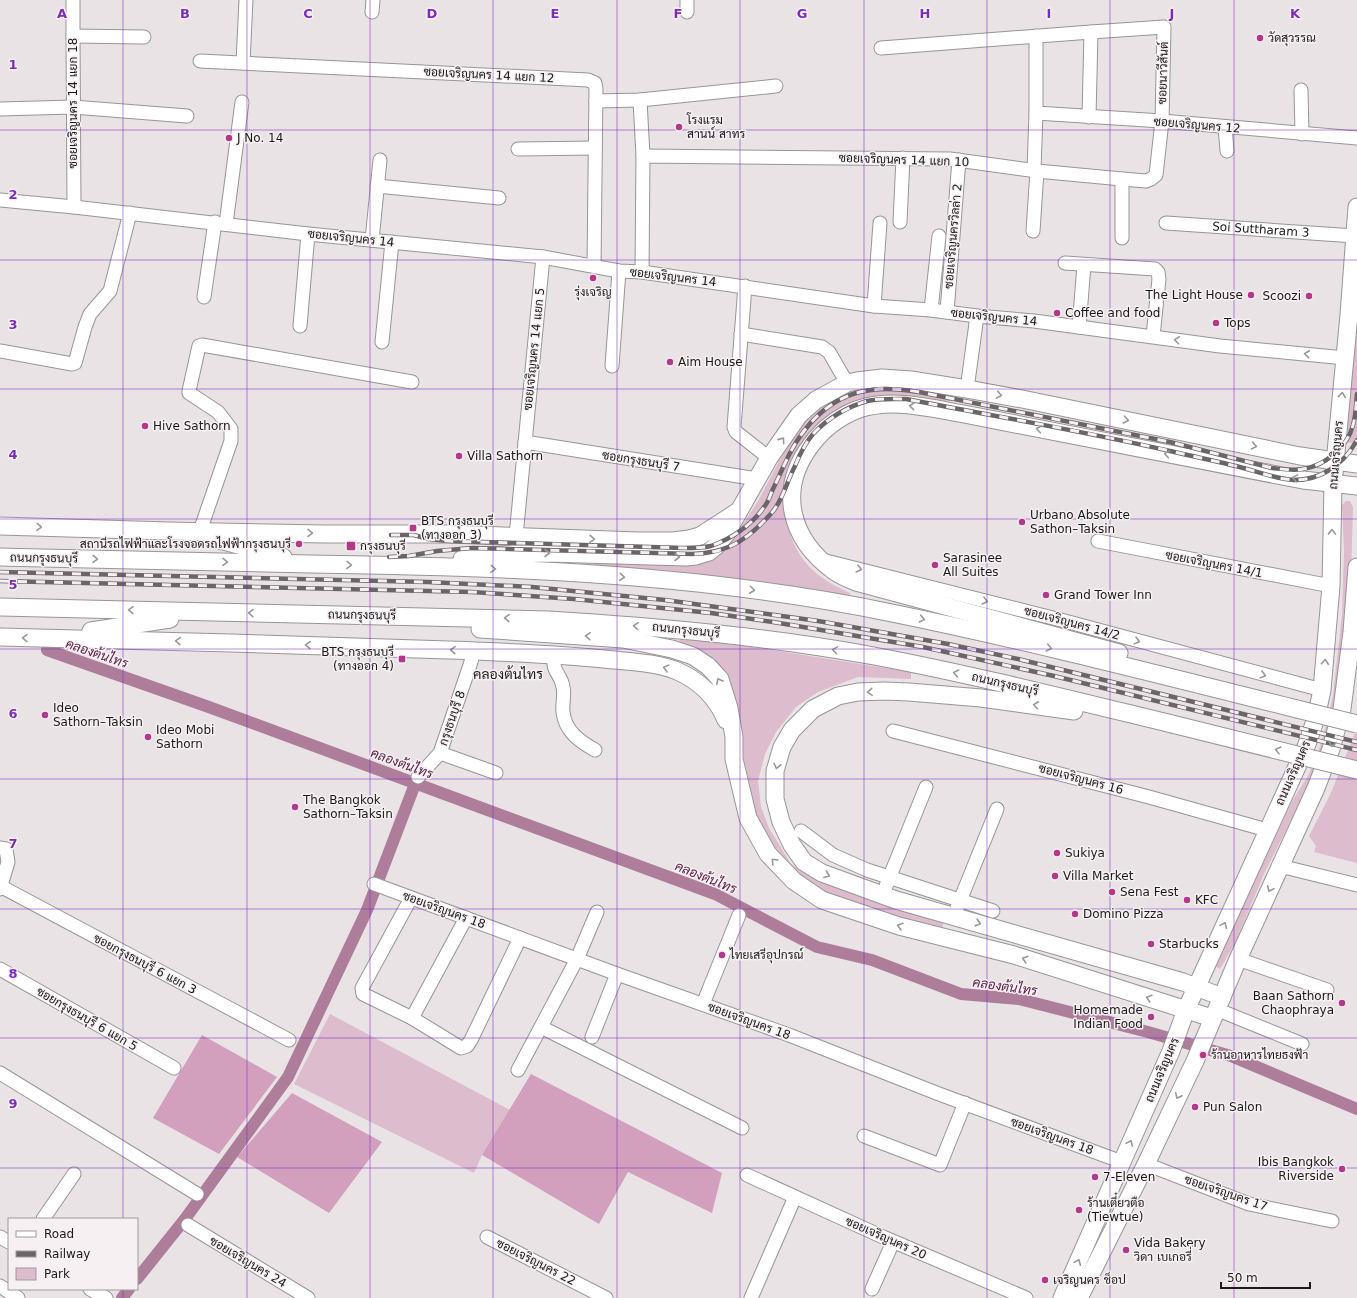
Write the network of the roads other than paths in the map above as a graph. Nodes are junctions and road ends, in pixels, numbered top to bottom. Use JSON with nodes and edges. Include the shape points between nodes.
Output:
{"nodes":[{"id":1,"x":73,"y":0,"type":"edge"},
{"id":2,"x":246,"y":0,"type":"edge"},
{"id":3,"x":1091,"y":32,"type":"junction"},
{"id":4,"x":72,"y":36,"type":"junction"},
{"id":5,"x":1036,"y":36,"type":"junction"},
{"id":6,"x":144,"y":37,"type":"dead end"},
{"id":7,"x":881,"y":48,"type":"dead end"},
{"id":8,"x":200,"y":60,"type":"dead end"},
{"id":9,"x":243,"y":63,"type":"junction"},
{"id":10,"x":776,"y":86,"type":"dead end"},
{"id":11,"x":1301,"y":90,"type":"dead end"},
{"id":12,"x":640,"y":100,"type":"junction"},
{"id":13,"x":596,"y":101,"type":"junction"},
{"id":14,"x":242,"y":102,"type":"dead end"},
{"id":15,"x":73,"y":107,"type":"junction"},
{"id":16,"x":0,"y":110,"type":"edge"},
{"id":17,"x":1036,"y":113,"type":"junction"},
{"id":18,"x":187,"y":116,"type":"dead end"},
{"id":19,"x":1089,"y":117,"type":"junction"},
{"id":20,"x":1162,"y":121,"type":"junction"},
{"id":21,"x":1225,"y":127,"type":"junction"},
{"id":22,"x":1302,"y":134,"type":"junction"},
{"id":23,"x":1357,"y":138,"type":"edge"},
{"id":24,"x":595,"y":148,"type":"junction"},
{"id":25,"x":518,"y":149,"type":"dead end"},
{"id":26,"x":1227,"y":151,"type":"dead end"},
{"id":27,"x":642,"y":156,"type":"junction"},
{"id":28,"x":902,"y":158,"type":"junction"},
{"id":29,"x":380,"y":160,"type":"dead end"},
{"id":30,"x":959,"y":160,"type":"junction"},
{"id":31,"x":1036,"y":170,"type":"junction"},
{"id":32,"x":1122,"y":179,"type":"junction"},
{"id":33,"x":377,"y":186,"type":"junction"},
{"id":34,"x":499,"y":198,"type":"dead end"},
{"id":35,"x":0,"y":200,"type":"edge"},
{"id":36,"x":74,"y":207,"type":"junction"},
{"id":37,"x":1357,"y":207,"type":"edge"},
{"id":38,"x":130,"y":213,"type":"junction"},
{"id":39,"x":900,"y":222,"type":"dead end"},
{"id":40,"x":221,"y":223,"type":"junction"},
{"id":41,"x":880,"y":223,"type":"dead end"},
{"id":42,"x":1166,"y":223,"type":"dead end"},
{"id":43,"x":1033,"y":231,"type":"dead end"},
{"id":44,"x":308,"y":234,"type":"junction"},
{"id":45,"x":938,"y":236,"type":"dead end"},
{"id":46,"x":1355,"y":236,"type":"junction"},
{"id":47,"x":1122,"y":238,"type":"dead end"},
{"id":48,"x":372,"y":240,"type":"junction"},
{"id":49,"x":392,"y":242,"type":"junction"},
{"id":50,"x":543,"y":257,"type":"junction"},
{"id":51,"x":1065,"y":263,"type":"dead end"},
{"id":52,"x":1084,"y":264,"type":"junction"},
{"id":53,"x":594,"y":266,"type":"junction"},
{"id":54,"x":619,"y":271,"type":"junction"},
{"id":55,"x":642,"y":272,"type":"junction"},
{"id":56,"x":745,"y":286,"type":"junction"},
{"id":57,"x":204,"y":297,"type":"dead end"},
{"id":58,"x":874,"y":306,"type":"junction"},
{"id":59,"x":931,"y":310,"type":"junction"},
{"id":60,"x":947,"y":312,"type":"junction"},
{"id":61,"x":977,"y":316,"type":"junction"},
{"id":62,"x":300,"y":326,"type":"dead end"},
{"id":63,"x":1079,"y":327,"type":"junction"},
{"id":64,"x":741,"y":334,"type":"junction"},
{"id":65,"x":1153,"y":336,"type":"junction"},
{"id":66,"x":382,"y":342,"type":"dead end"},
{"id":67,"x":0,"y":351,"type":"edge"},
{"id":68,"x":1345,"y":358,"type":"junction"},
{"id":69,"x":612,"y":366,"type":"dead end"},
{"id":70,"x":412,"y":382,"type":"dead end"},
{"id":71,"x":847,"y":383,"type":"junction"},
{"id":72,"x":967,"y":389,"type":"junction"},
{"id":73,"x":964,"y":414,"type":"junction"},
{"id":74,"x":525,"y":442,"type":"junction"},
{"id":75,"x":769,"y":458,"type":"junction"},
{"id":76,"x":1335,"y":462,"type":"junction"},
{"id":77,"x":1357,"y":464,"type":"edge"},
{"id":78,"x":757,"y":479,"type":"junction"},
{"id":79,"x":1333,"y":484,"type":"junction"},
{"id":80,"x":1357,"y":486,"type":"edge"},
{"id":81,"x":741,"y":510,"type":"junction"},
{"id":82,"x":0,"y":526,"type":"edge"},
{"id":83,"x":193,"y":531,"type":"junction"},
{"id":84,"x":516,"y":536,"type":"junction"},
{"id":85,"x":1098,"y":541,"type":"dead end"},
{"id":86,"x":0,"y":557,"type":"edge"},
{"id":87,"x":821,"y":560,"type":"junction"},
{"id":88,"x":310,"y":564,"type":"junction"},
{"id":89,"x":410,"y":565,"type":"junction"},
{"id":90,"x":1357,"y":567,"type":"edge"},
{"id":91,"x":1330,"y":586,"type":"junction"},
{"id":92,"x":0,"y":607,"type":"edge"},
{"id":93,"x":212,"y":612,"type":"junction"},
{"id":94,"x":282,"y":614,"type":"junction"},
{"id":95,"x":0,"y":637,"type":"edge"},
{"id":96,"x":50,"y":638,"type":"junction"},
{"id":97,"x":474,"y":651,"type":"junction"},
{"id":98,"x":554,"y":655,"type":"junction"},
{"id":99,"x":1322,"y":690,"type":"junction"},
{"id":100,"x":1297,"y":709,"type":"junction"},
{"id":101,"x":1172,"y":724,"type":"junction"},
{"id":102,"x":1357,"y":724,"type":"edge"},
{"id":103,"x":893,"y":731,"type":"dead end"},
{"id":104,"x":595,"y":750,"type":"dead end"},
{"id":105,"x":440,"y":753,"type":"junction"},
{"id":106,"x":734,"y":759,"type":"junction"},
{"id":107,"x":1357,"y":770,"type":"edge"},
{"id":108,"x":496,"y":773,"type":"dead end"},
{"id":109,"x":418,"y":777,"type":"dead end"},
{"id":110,"x":926,"y":787,"type":"dead end"},
{"id":111,"x":996,"y":809,"type":"dead end"},
{"id":112,"x":1268,"y":830,"type":"junction"},
{"id":113,"x":801,"y":831,"type":"dead end"},
{"id":114,"x":3,"y":849,"type":"edge"},
{"id":115,"x":1280,"y":866,"type":"junction"},
{"id":116,"x":890,"y":878,"type":"junction"},
{"id":117,"x":374,"y":884,"type":"dead end"},
{"id":118,"x":1357,"y":885,"type":"edge"},
{"id":119,"x":1,"y":888,"type":"edge"},
{"id":120,"x":883,"y":895,"type":"junction"},
{"id":121,"x":412,"y":898,"type":"junction"},
{"id":122,"x":960,"y":900,"type":"junction"},
{"id":123,"x":597,"y":912,"type":"dead end"},
{"id":124,"x":994,"y":912,"type":"dead end"},
{"id":125,"x":739,"y":915,"type":"dead end"},
{"id":126,"x":956,"y":916,"type":"junction"},
{"id":127,"x":466,"y":918,"type":"junction"},
{"id":128,"x":520,"y":938,"type":"junction"},
{"id":129,"x":952,"y":939,"type":"junction"},
{"id":130,"x":577,"y":959,"type":"junction"},
{"id":131,"x":1238,"y":959,"type":"junction"},
{"id":132,"x":0,"y":969,"type":"edge"},
{"id":133,"x":616,"y":974,"type":"junction"},
{"id":134,"x":1197,"y":987,"type":"junction"},
{"id":135,"x":1327,"y":990,"type":"dead end"},
{"id":136,"x":703,"y":1004,"type":"junction"},
{"id":137,"x":1217,"y":1008,"type":"junction"},
{"id":138,"x":1186,"y":1010,"type":"junction"},
{"id":139,"x":412,"y":1018,"type":"junction"},
{"id":140,"x":541,"y":1027,"type":"junction"},
{"id":141,"x":592,"y":1037,"type":"dead end"},
{"id":142,"x":288,"y":1040,"type":"dead end"},
{"id":143,"x":1302,"y":1044,"type":"dead end"},
{"id":144,"x":174,"y":1068,"type":"dead end"},
{"id":145,"x":518,"y":1070,"type":"dead end"},
{"id":146,"x":0,"y":1073,"type":"edge"},
{"id":147,"x":965,"y":1104,"type":"junction"},
{"id":148,"x":742,"y":1128,"type":"dead end"},
{"id":149,"x":864,"y":1136,"type":"dead end"},
{"id":150,"x":1122,"y":1162,"type":"junction"},
{"id":151,"x":1146,"y":1164,"type":"junction"},
{"id":152,"x":74,"y":1174,"type":"dead end"},
{"id":153,"x":747,"y":1175,"type":"dead end"},
{"id":154,"x":197,"y":1194,"type":"dead end"},
{"id":155,"x":795,"y":1197,"type":"junction"},
{"id":156,"x":44,"y":1218,"type":"edge"},
{"id":157,"x":1332,"y":1221,"type":"dead end"},
{"id":158,"x":188,"y":1226,"type":"dead end"},
{"id":159,"x":487,"y":1237,"type":"dead end"},
{"id":160,"x":893,"y":1242,"type":"junction"},
{"id":161,"x":0,"y":1286,"type":"edge"},
{"id":162,"x":872,"y":1289,"type":"dead end"},
{"id":163,"x":92,"y":1290,"type":"edge"},
{"id":164,"x":18,"y":1298,"type":"edge"},
{"id":165,"x":106,"y":1298,"type":"edge"},
{"id":166,"x":308,"y":1298,"type":"edge"},
{"id":167,"x":606,"y":1298,"type":"edge"},
{"id":168,"x":751,"y":1298,"type":"edge"},
{"id":169,"x":1026,"y":1298,"type":"edge"},
{"id":170,"x":1062,"y":1298,"type":"edge"},
{"id":171,"x":1079,"y":1298,"type":"edge"}],
"edges":[{"from":1,"to":4,"type":"street","name":"ซอยเจริญนคร 14 แยก 18"},
{"from":2,"to":9,"type":"street"},
{"from":3,"to":5,"type":"street","name":"ซอยนาวีสันต์"},
{"from":3,"to":19,"type":"street"},
{"from":3,"to":20,"type":"street","name":"ซอยนาวีสันต์","via":[[1164,27]]},
{"from":4,"to":6,"type":"street"},
{"from":4,"to":15,"type":"street","name":"ซอยเจริญนคร 14 แยก 18"},
{"from":5,"to":7,"type":"street","name":"ซอยนาวีสันต์"},
{"from":5,"to":17,"type":"street"},
{"from":8,"to":9,"type":"street","name":"ซอยเจริญนคร 14 แยก 12"},
{"from":9,"to":13,"type":"street","name":"ซอยเจริญนคร 14 แยก 12","via":[[588,80],[595,83]]},
{"from":10,"to":12,"type":"street"},
{"from":11,"to":22,"type":"street"},
{"from":12,"to":13,"type":"street"},
{"from":12,"to":27,"type":"street"},
{"from":13,"to":24,"type":"street","name":"ซอยเจริญนคร 14 แยก 12"},
{"from":14,"to":40,"type":"street"},
{"from":15,"to":16,"type":"street"},
{"from":15,"to":18,"type":"street"},
{"from":15,"to":36,"type":"street","name":"ซอยเจริญนคร 14 แยก 18"},
{"from":17,"to":19,"type":"street","name":"ซอยเจริญนคร 12"},
{"from":17,"to":31,"type":"street"},
{"from":19,"to":20,"type":"street","name":"ซอยเจริญนคร 12"},
{"from":20,"to":21,"type":"street","name":"ซอยเจริญนคร 12"},
{"from":20,"to":32,"type":"street","name":"ซอยเจริญนคร 14 แยก 10","via":[[1156,175],[1146,181]]},
{"from":21,"to":22,"type":"street","name":"ซอยเจริญนคร 12"},
{"from":21,"to":26,"type":"street"},
{"from":22,"to":23,"type":"street","name":"ซอยเจริญนคร 12"},
{"from":24,"to":25,"type":"street"},
{"from":24,"to":53,"type":"street","name":"ซอยเจริญนคร 14 แยก 12"},
{"from":27,"to":28,"type":"street","name":"ซอยเจริญนคร 14 แยก 10"},
{"from":27,"to":55,"type":"street"},
{"from":28,"to":30,"type":"street","name":"ซอยเจริญนคร 14 แยก 10"},
{"from":28,"to":39,"type":"street"},
{"from":29,"to":33,"type":"street"},
{"from":30,"to":31,"type":"street","name":"ซอยเจริญนคร 14 แยก 10"},
{"from":30,"to":60,"type":"street","name":"ซอยเจริญนครวิลล่า 2"},
{"from":31,"to":32,"type":"street","name":"ซอยเจริญนคร 14 แยก 10"},
{"from":31,"to":43,"type":"street"},
{"from":32,"to":47,"type":"street"},
{"from":33,"to":34,"type":"street"},
{"from":33,"to":48,"type":"street"},
{"from":35,"to":36,"type":"street","name":"ซอยเจริญนคร 14"},
{"from":36,"to":38,"type":"street","name":"ซอยเจริญนคร 14"},
{"from":37,"to":46,"type":"main road","name":"ถนนเจริญนคร"},
{"from":38,"to":40,"type":"street","name":"ซอยเจริญนคร 14"},
{"from":38,"to":67,"type":"street","via":[[110,291],[90,314],[75,363]]},
{"from":40,"to":44,"type":"street","name":"ซอยเจริญนคร 14"},
{"from":40,"to":57,"type":"street"},
{"from":41,"to":58,"type":"street"},
{"from":42,"to":46,"type":"street","name":"Soi Suttharam 3"},
{"from":44,"to":48,"type":"street","name":"ซอยเจริญนคร 14"},
{"from":44,"to":62,"type":"street"},
{"from":45,"to":59,"type":"street"},
{"from":46,"to":68,"type":"main road","name":"ถนนเจริญนคร"},
{"from":48,"to":49,"type":"street","name":"ซอยเจริญนคร 14"},
{"from":49,"to":50,"type":"street","name":"ซอยเจริญนคร 14"},
{"from":49,"to":66,"type":"street"},
{"from":50,"to":53,"type":"street","name":"ซอยเจริญนคร 14"},
{"from":50,"to":74,"type":"street","name":"ซอยเจริญนคร 14 แยก 5"},
{"from":51,"to":52,"type":"street"},
{"from":52,"to":63,"type":"street"},
{"from":52,"to":65,"type":"street","via":[[1158,272]]},
{"from":53,"to":54,"type":"street","name":"ซอยเจริญนคร 14"},
{"from":54,"to":55,"type":"street","name":"ซอยเจริญนคร 14"},
{"from":54,"to":69,"type":"street"},
{"from":55,"to":56,"type":"street","name":"ซอยเจริญนคร 14"},
{"from":56,"to":58,"type":"street","name":"ซอยเจริญนคร 14"},
{"from":56,"to":64,"type":"street"},
{"from":58,"to":59,"type":"street","name":"ซอยเจริญนคร 14"},
{"from":59,"to":60,"type":"street","name":"ซอยเจริญนคร 14"},
{"from":60,"to":61,"type":"street","name":"ซอยเจริญนคร 14"},
{"from":61,"to":63,"type":"street","name":"ซอยเจริญนคร 14"},
{"from":61,"to":72,"type":"street"},
{"from":63,"to":65,"type":"street","name":"ซอยเจริญนคร 14"},
{"from":64,"to":71,"type":"street","via":[[822,346],[829,352]]},
{"from":64,"to":75,"type":"street","via":[[734,430]]},
{"from":68,"to":65,"type":"street","name":"ซอยเจริญนคร 14","one_way":true,"via":[[1220,346]]},
{"from":76,"to":68,"type":"main road","name":"ถนนเจริญนคร","one_way":true},
{"from":70,"to":83,"type":"street","via":[[199,346],[188,391],[218,412],[231,429],[231,441]]},
{"from":71,"to":72,"type":"main road","via":[[882,378]]},
{"from":75,"to":71,"type":"main road","one_way":true,"via":[[799,415],[816,400]]},
{"from":72,"to":73,"type":"main road"},
{"from":72,"to":76,"type":"main road","one_way":true},
{"from":79,"to":73,"type":"main road","one_way":true},
{"from":73,"to":87,"type":"main road","one_way":true,"via":[[908,405],[876,405],[859,409],[838,419],[815,439],[797,467],[792,485],[792,500],[799,530]]},
{"from":74,"to":78,"type":"street","name":"ซอยกรุงธนบุรี 7"},
{"from":74,"to":84,"type":"street","name":"ซอยเจริญนคร 14 แยก 5"},
{"from":75,"to":78,"type":"main road"},
{"from":76,"to":77,"type":"main road"},
{"from":76,"to":79,"type":"main road","name":"ถนนเจริญนคร"},
{"from":78,"to":81,"type":"main road"},
{"from":79,"to":80,"type":"main road"},
{"from":91,"to":79,"type":"main road","name":"ถนนเจริญนคร","one_way":true},
{"from":84,"to":81,"type":"main road","one_way":true,"via":[[673,542],[700,536]]},
{"from":89,"to":81,"type":"main road","one_way":true,"via":[[514,554],[696,556],[715,547]]},
{"from":82,"to":83,"type":"main road","one_way":true},
{"from":83,"to":84,"type":"main road","one_way":true},
{"from":83,"to":88,"type":"main road"},
{"from":85,"to":91,"type":"street","name":"ซอยเจริญนคร 14/1"},
{"from":86,"to":88,"type":"main road","name":"ถนนกรุงธนบุรี","one_way":true},
{"from":87,"to":99,"type":"street","name":"ซอยเจริญนคร 14/2","one_way":true,"via":[[1061,620]]},
{"from":87,"to":100,"type":"main road","via":[[836,572],[856,582],[1121,654]]},
{"from":88,"to":89,"type":"main road","name":"ถนนกรุงธนบุรี","one_way":true},
{"from":89,"to":100,"type":"main road","name":"ถนนกรุงธนบุรี","one_way":true,"via":[[586,574],[696,583],[789,595],[884,611]]},
{"from":90,"to":115,"type":"main road","name":"ถนนเจริญนคร","one_way":true,"via":[[1342,709],[1331,749],[1316,788]]},
{"from":99,"to":91,"type":"main road","name":"ถนนเจริญนคร","one_way":true},
{"from":93,"to":92,"type":"main road","name":"ถนนกรุงธนบุรี","one_way":true},
{"from":94,"to":93,"type":"main road","name":"ถนนกรุงธนบุรี","one_way":true},
{"from":93,"to":96,"type":"main road"},
{"from":101,"to":94,"type":"main road","name":"ถนนกรุงธนบุรี","one_way":true,"via":[[873,656],[714,632],[548,620]]},
{"from":106,"to":94,"type":"main road","one_way":true,"via":[[734,737],[729,708],[720,679],[708,666],[693,656],[672,648],[623,639]]},
{"from":96,"to":95,"type":"main road","one_way":true},
{"from":97,"to":96,"type":"main road","one_way":true},
{"from":97,"to":98,"type":"main road"},
{"from":97,"to":105,"type":"street","name":"กรุงธนบุรี 8"},
{"from":98,"to":104,"type":"street","via":[[554,669],[563,687],[563,713],[566,725],[572,734]]},
{"from":106,"to":98,"type":"main road","one_way":true,"via":[[731,739],[721,709],[692,678],[655,665]]},
{"from":99,"to":112,"type":"main road","name":"ถนนเจริญนคร","via":[[1306,748]]},
{"from":100,"to":102,"type":"main road","bridge":true},
{"from":107,"to":101,"type":"main road","name":"ถนนกรุงธนบุรี","one_way":true,"bridge":true},
{"from":101,"to":120,"type":"main road","one_way":true,"via":[[988,699],[909,692],[858,692],[838,696],[814,709],[792,730],[782,747],[775,770],[775,799],[780,822],[804,862],[822,873]]},
{"from":103,"to":112,"type":"street","name":"ซอยเจริญนคร 16"},
{"from":105,"to":108,"type":"street"},
{"from":105,"to":109,"type":"street","name":"กรุงธนบุรี 8"},
{"from":129,"to":106,"type":"main road","one_way":true,"via":[[899,926],[822,900],[794,881],[768,854],[748,818]]},
{"from":110,"to":116,"type":"street"},
{"from":111,"to":122,"type":"street"},
{"from":134,"to":112,"type":"main road","name":"ถนนเจริญนคร","one_way":true},
{"from":113,"to":116,"type":"street","via":[[833,856]]},
{"from":114,"to":119,"type":"street","via":[[8,862]]},
{"from":115,"to":118,"type":"street"},
{"from":115,"to":131,"type":"main road","name":"ถนนเจริญนคร","one_way":true},
{"from":116,"to":120,"type":"street"},
{"from":116,"to":122,"type":"street"},
{"from":117,"to":121,"type":"street","name":"ซอยเจริญนคร 18"},
{"from":119,"to":142,"type":"street","name":"ซอยกรุงธนบุรี 6 แยก 3"},
{"from":120,"to":126,"type":"main road"},
{"from":121,"to":127,"type":"street","name":"ซอยเจริญนคร 18"},
{"from":121,"to":139,"type":"street","via":[[362,992]]},
{"from":122,"to":124,"type":"street"},
{"from":122,"to":126,"type":"street"},
{"from":123,"to":130,"type":"street"},
{"from":125,"to":136,"type":"street"},
{"from":126,"to":129,"type":"main road"},
{"from":126,"to":134,"type":"main road","one_way":true},
{"from":127,"to":128,"type":"street","name":"ซอยเจริญนคร 18"},
{"from":127,"to":139,"type":"street"},
{"from":128,"to":130,"type":"street","name":"ซอยเจริญนคร 18"},
{"from":128,"to":139,"type":"street","via":[[467,1046],[461,1048]]},
{"from":138,"to":129,"type":"main road","one_way":true,"via":[[1014,955]]},
{"from":130,"to":133,"type":"street","name":"ซอยเจริญนคร 18"},
{"from":130,"to":140,"type":"street"},
{"from":131,"to":135,"type":"street"},
{"from":131,"to":137,"type":"main road","name":"ถนนเจริญนคร"},
{"from":132,"to":144,"type":"street","name":"ซอยกรุงธนบุรี 6 แยก 5"},
{"from":133,"to":136,"type":"street","name":"ซอยเจริญนคร 18"},
{"from":133,"to":141,"type":"street"},
{"from":134,"to":137,"type":"main road"},
{"from":134,"to":138,"type":"main road","name":"ถนนเจริญนคร"},
{"from":136,"to":147,"type":"street","name":"ซอยเจริญนคร 18"},
{"from":137,"to":138,"type":"main road"},
{"from":137,"to":143,"type":"street"},
{"from":137,"to":151,"type":"main road","name":"ถนนเจริญนคร","one_way":true},
{"from":150,"to":138,"type":"main road","name":"ถนนเจริญนคร","one_way":true,"via":[[1171,1051]]},
{"from":140,"to":145,"type":"street"},
{"from":140,"to":148,"type":"street"},
{"from":146,"to":154,"type":"street"},
{"from":147,"to":149,"type":"street","via":[[940,1165]]},
{"from":147,"to":150,"type":"street","name":"ซอยเจริญนคร 18"},
{"from":170,"to":150,"type":"main road","name":"ถนนเจริญนคร","one_way":true},
{"from":151,"to":157,"type":"street","name":"ซอยเจริญนคร 17","via":[[1249,1204]]},
{"from":151,"to":171,"type":"main road","name":"ถนนเจริญนคร"},
{"from":152,"to":156,"type":"street"},
{"from":153,"to":155,"type":"street","name":"ซอยเจริญนคร 20"},
{"from":155,"to":160,"type":"street","name":"ซอยเจริญนคร 20"},
{"from":155,"to":168,"type":"street"},
{"from":158,"to":166,"type":"street","name":"ซอยเจริญนคร 24"},
{"from":159,"to":167,"type":"street","name":"ซอยเจริญนคร 22"},
{"from":160,"to":162,"type":"street"},
{"from":160,"to":169,"type":"street","name":"ซอยเจริญนคร 20"},
{"from":161,"to":164,"type":"street"},
{"from":163,"to":165,"type":"street"}]}
